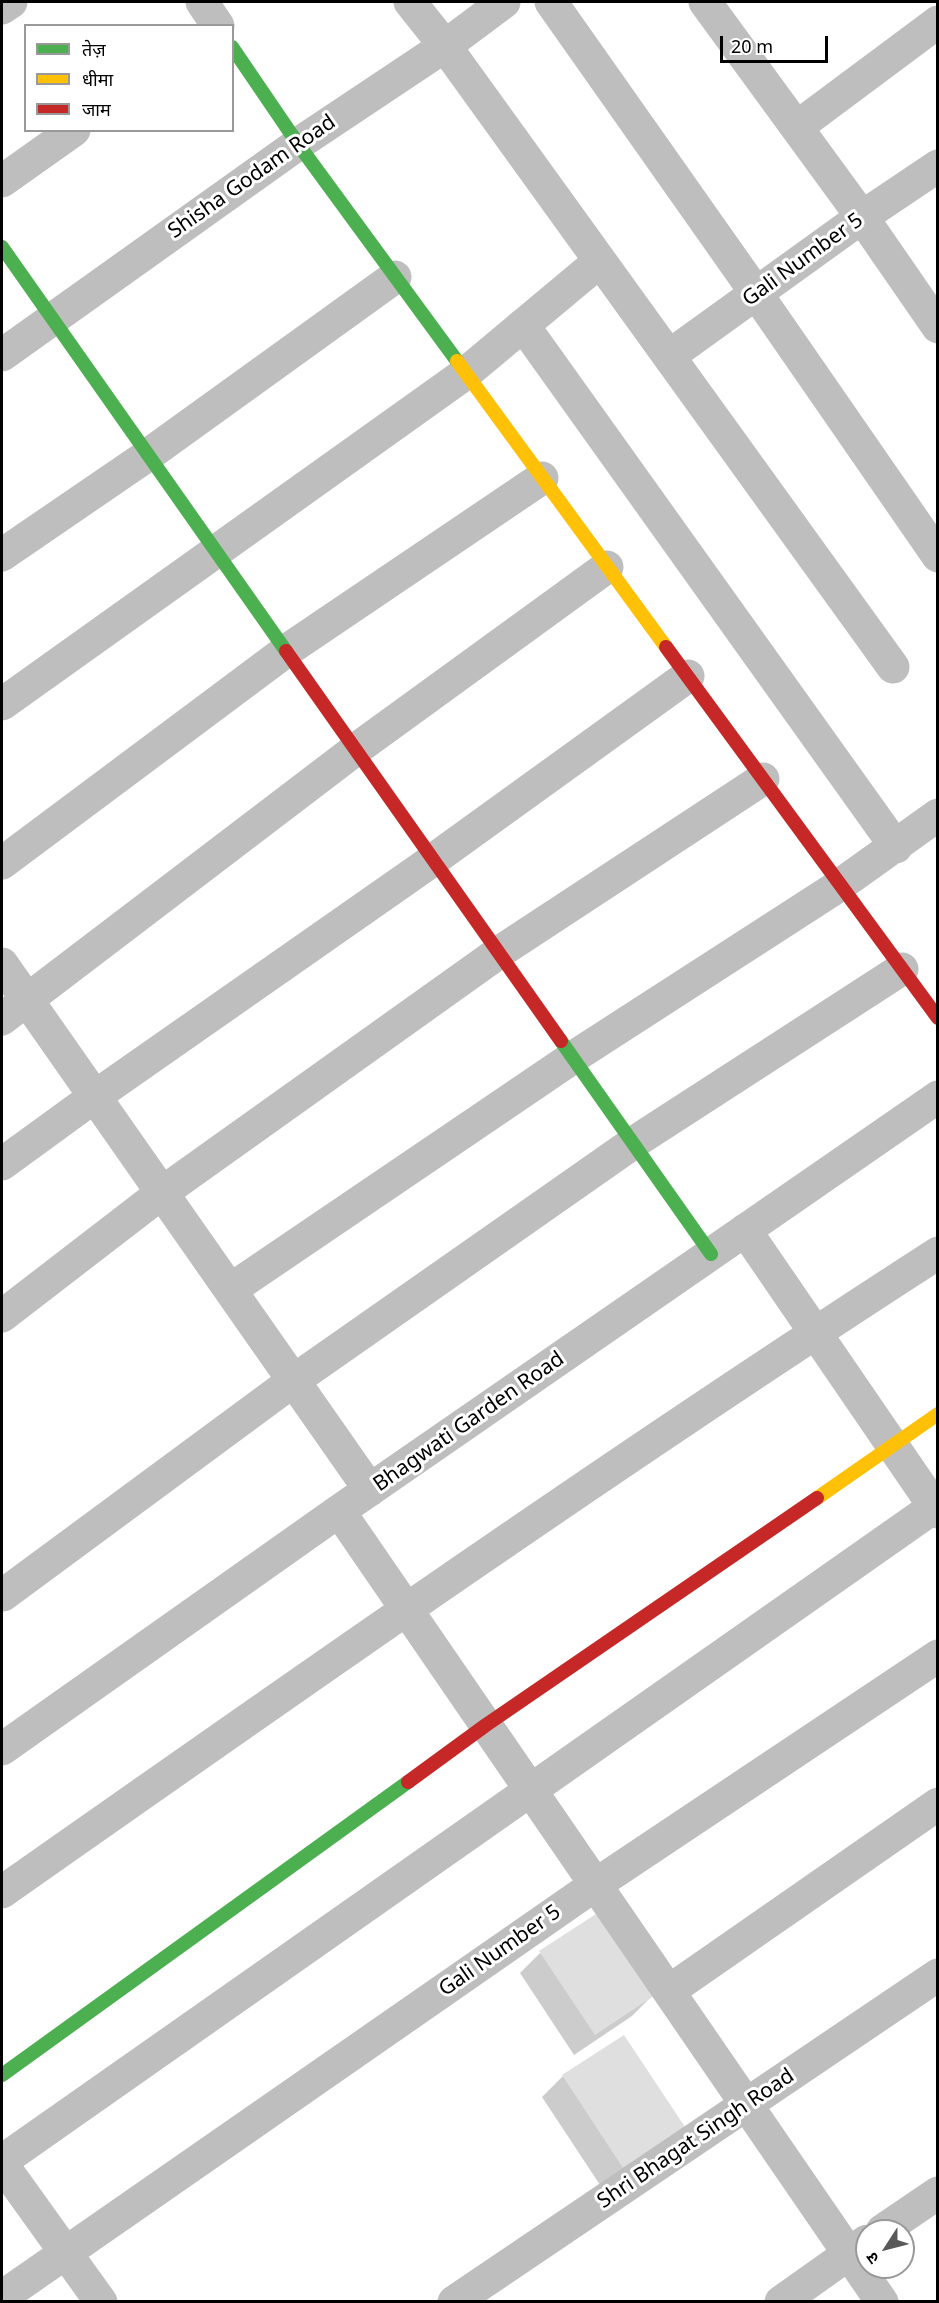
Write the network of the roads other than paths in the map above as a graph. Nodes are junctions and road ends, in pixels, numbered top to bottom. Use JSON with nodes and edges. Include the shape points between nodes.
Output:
{"nodes":[{"id":1,"x":11,"y":2,"type":"edge"},
{"id":2,"x":410,"y":2,"type":"edge"},
{"id":3,"x":504,"y":2,"type":"edge"},
{"id":4,"x":551,"y":2,"type":"edge"},
{"id":5,"x":721,"y":7,"type":"edge"},
{"id":6,"x":2,"y":8,"type":"edge"},
{"id":7,"x":938,"y":22,"type":"edge"},
{"id":8,"x":445,"y":46,"type":"junction"},
{"id":9,"x":234,"y":50,"type":"edge"},
{"id":10,"x":797,"y":127,"type":"junction"},
{"id":11,"x":71,"y":132,"type":"edge"},
{"id":12,"x":298,"y":144,"type":"junction"},
{"id":13,"x":938,"y":166,"type":"edge"},
{"id":14,"x":2,"y":181,"type":"edge"},
{"id":15,"x":862,"y":218,"type":"junction"},
{"id":16,"x":2,"y":247,"type":"edge"},
{"id":17,"x":600,"y":261,"type":"junction"},
{"id":18,"x":395,"y":277,"type":"junction"},
{"id":19,"x":756,"y":293,"type":"junction"},
{"id":20,"x":51,"y":319,"type":"junction"},
{"id":21,"x":523,"y":326,"type":"junction"},
{"id":22,"x":938,"y":327,"type":"edge"},
{"id":23,"x":2,"y":355,"type":"edge"},
{"id":24,"x":669,"y":356,"type":"junction"},
{"id":25,"x":466,"y":373,"type":"junction"},
{"id":26,"x":148,"y":455,"type":"junction"},
{"id":27,"x":542,"y":478,"type":"junction"},
{"id":28,"x":216,"y":552,"type":"junction"},
{"id":29,"x":2,"y":555,"type":"edge"},
{"id":30,"x":938,"y":556,"type":"edge"},
{"id":31,"x":607,"y":567,"type":"junction"},
{"id":32,"x":286,"y":651,"type":"junction"},
{"id":33,"x":893,"y":667,"type":"dead end"},
{"id":34,"x":688,"y":676,"type":"junction"},
{"id":35,"x":2,"y":704,"type":"edge"},
{"id":36,"x":355,"y":750,"type":"junction"},
{"id":37,"x":763,"y":779,"type":"junction"},
{"id":38,"x":938,"y":815,"type":"edge"},
{"id":39,"x":896,"y":847,"type":"junction"},
{"id":40,"x":433,"y":860,"type":"junction"},
{"id":41,"x":2,"y":863,"type":"edge"},
{"id":42,"x":840,"y":885,"type":"junction"},
{"id":43,"x":498,"y":953,"type":"junction"},
{"id":44,"x":2,"y":964,"type":"edge"},
{"id":45,"x":902,"y":969,"type":"junction"},
{"id":46,"x":14,"y":1009,"type":"edge"},
{"id":47,"x":938,"y":1018,"type":"edge"},
{"id":48,"x":572,"y":1058,"type":"junction"},
{"id":49,"x":94,"y":1096,"type":"junction"},
{"id":50,"x":938,"y":1097,"type":"edge"},
{"id":51,"x":633,"y":1143,"type":"junction"},
{"id":52,"x":2,"y":1164,"type":"edge"},
{"id":53,"x":163,"y":1192,"type":"junction"},
{"id":54,"x":745,"y":1230,"type":"junction"},
{"id":55,"x":938,"y":1253,"type":"edge"},
{"id":56,"x":711,"y":1254,"type":"junction"},
{"id":57,"x":230,"y":1290,"type":"junction"},
{"id":58,"x":2,"y":1316,"type":"edge"},
{"id":59,"x":816,"y":1332,"type":"junction"},
{"id":60,"x":293,"y":1381,"type":"junction"},
{"id":61,"x":938,"y":1414,"type":"edge"},
{"id":62,"x":891,"y":1444,"type":"junction"},
{"id":63,"x":370,"y":1490,"type":"junction"},
{"id":64,"x":936,"y":1510,"type":"edge"},
{"id":65,"x":339,"y":1511,"type":"junction"},
{"id":66,"x":3,"y":1595,"type":"dead end"},
{"id":67,"x":407,"y":1608,"type":"junction"},
{"id":68,"x":938,"y":1656,"type":"edge"},
{"id":69,"x":486,"y":1725,"type":"junction"},
{"id":70,"x":4,"y":1741,"type":"edge"},
{"id":71,"x":530,"y":1789,"type":"junction"},
{"id":72,"x":938,"y":1804,"type":"edge"},
{"id":73,"x":595,"y":1885,"type":"junction"},
{"id":74,"x":2,"y":1892,"type":"edge"},
{"id":75,"x":938,"y":1975,"type":"edge"},
{"id":76,"x":669,"y":1991,"type":"junction"},
{"id":77,"x":2,"y":2075,"type":"edge"},
{"id":78,"x":748,"y":2104,"type":"junction"},
{"id":79,"x":2,"y":2162,"type":"edge"},
{"id":80,"x":938,"y":2193,"type":"edge"},
{"id":81,"x":900,"y":2219,"type":"edge"},
{"id":82,"x":855,"y":2243,"type":"edge"},
{"id":83,"x":855,"y":2249,"type":"edge"},
{"id":84,"x":66,"y":2253,"type":"junction"},
{"id":85,"x":872,"y":2279,"type":"edge"},
{"id":86,"x":2,"y":2297,"type":"edge"},
{"id":87,"x":101,"y":2301,"type":"edge"},
{"id":88,"x":454,"y":2301,"type":"edge"},
{"id":89,"x":781,"y":2301,"type":"edge"},
{"id":90,"x":882,"y":2301,"type":"edge"}],
"edges":[{"from":1,"to":6,"type":"street"},
{"from":2,"to":8,"type":"street"},
{"from":3,"to":8,"type":"street","name":"Shisha Godam Road"},
{"from":4,"to":19,"type":"street"},
{"from":5,"to":10,"type":"street"},
{"from":7,"to":10,"type":"street"},
{"from":8,"to":12,"type":"street","name":"Shisha Godam Road"},
{"from":8,"to":17,"type":"street"},
{"from":9,"to":12,"type":"street"},
{"from":10,"to":15,"type":"street"},
{"from":11,"to":14,"type":"street"},
{"from":12,"to":18,"type":"street"},
{"from":12,"to":20,"type":"street","name":"Shisha Godam Road"},
{"from":13,"to":15,"type":"street","name":"Gali Number 5"},
{"from":15,"to":19,"type":"street","name":"Gali Number 5"},
{"from":15,"to":22,"type":"street"},
{"from":16,"to":20,"type":"street"},
{"from":17,"to":21,"type":"street"},
{"from":17,"to":24,"type":"street"},
{"from":18,"to":25,"type":"street"},
{"from":18,"to":26,"type":"street"},
{"from":19,"to":24,"type":"street","name":"Gali Number 5"},
{"from":19,"to":30,"type":"street"},
{"from":20,"to":23,"type":"street","name":"Shisha Godam Road"},
{"from":20,"to":26,"type":"street"},
{"from":21,"to":25,"type":"street"},
{"from":21,"to":39,"type":"street"},
{"from":24,"to":33,"type":"street"},
{"from":25,"to":27,"type":"street"},
{"from":25,"to":28,"type":"street"},
{"from":26,"to":28,"type":"street"},
{"from":26,"to":29,"type":"street"},
{"from":27,"to":31,"type":"street"},
{"from":27,"to":32,"type":"street"},
{"from":28,"to":32,"type":"street"},
{"from":28,"to":35,"type":"street"},
{"from":31,"to":34,"type":"street"},
{"from":31,"to":36,"type":"street"},
{"from":32,"to":36,"type":"street"},
{"from":32,"to":41,"type":"street"},
{"from":34,"to":37,"type":"street"},
{"from":34,"to":40,"type":"street"},
{"from":36,"to":40,"type":"street"},
{"from":36,"to":46,"type":"street"},
{"from":37,"to":42,"type":"street"},
{"from":37,"to":43,"type":"street"},
{"from":38,"to":39,"type":"street"},
{"from":39,"to":42,"type":"street"},
{"from":40,"to":43,"type":"street"},
{"from":40,"to":49,"type":"street"},
{"from":42,"to":45,"type":"street"},
{"from":42,"to":48,"type":"street"},
{"from":43,"to":48,"type":"street"},
{"from":43,"to":53,"type":"street"},
{"from":44,"to":46,"type":"street"},
{"from":45,"to":47,"type":"street"},
{"from":45,"to":51,"type":"street"},
{"from":46,"to":49,"type":"street"},
{"from":48,"to":51,"type":"street"},
{"from":48,"to":57,"type":"street"},
{"from":49,"to":52,"type":"street"},
{"from":49,"to":53,"type":"street"},
{"from":50,"to":54,"type":"street","name":"Bhagwati Garden Road"},
{"from":51,"to":56,"type":"street"},
{"from":51,"to":60,"type":"street"},
{"from":53,"to":57,"type":"street"},
{"from":53,"to":58,"type":"street"},
{"from":54,"to":56,"type":"street","name":"Bhagwati Garden Road"},
{"from":54,"to":59,"type":"street"},
{"from":55,"to":59,"type":"street"},
{"from":56,"to":63,"type":"street","name":"Bhagwati Garden Road"},
{"from":57,"to":60,"type":"street"},
{"from":59,"to":62,"type":"street"},
{"from":59,"to":67,"type":"street"},
{"from":60,"to":63,"type":"street"},
{"from":60,"to":66,"type":"street"},
{"from":61,"to":62,"type":"street"},
{"from":62,"to":64,"type":"street"},
{"from":62,"to":69,"type":"street"},
{"from":63,"to":65,"type":"street","name":"Bhagwati Garden Road"},
{"from":64,"to":71,"type":"street"},
{"from":65,"to":67,"type":"street"},
{"from":65,"to":70,"type":"street","name":"Bhagwati Garden Road"},
{"from":67,"to":69,"type":"street"},
{"from":67,"to":74,"type":"street"},
{"from":68,"to":73,"type":"street","name":"Gali Number 5"},
{"from":69,"to":71,"type":"street"},
{"from":69,"to":77,"type":"street"},
{"from":71,"to":73,"type":"street"},
{"from":71,"to":79,"type":"street"},
{"from":72,"to":76,"type":"street"},
{"from":73,"to":76,"type":"street"},
{"from":73,"to":84,"type":"street","name":"Gali Number 5"},
{"from":75,"to":78,"type":"street","name":"Shri Bhagat Singh Road"},
{"from":76,"to":78,"type":"street"},
{"from":78,"to":82,"type":"street"},
{"from":78,"to":88,"type":"street","name":"Shri Bhagat Singh Road"},
{"from":79,"to":84,"type":"street"},
{"from":80,"to":81,"type":"street"},
{"from":83,"to":89,"type":"street"},
{"from":84,"to":86,"type":"street","name":"Gali Number 5"},
{"from":84,"to":87,"type":"street"},
{"from":85,"to":90,"type":"street"}]}
